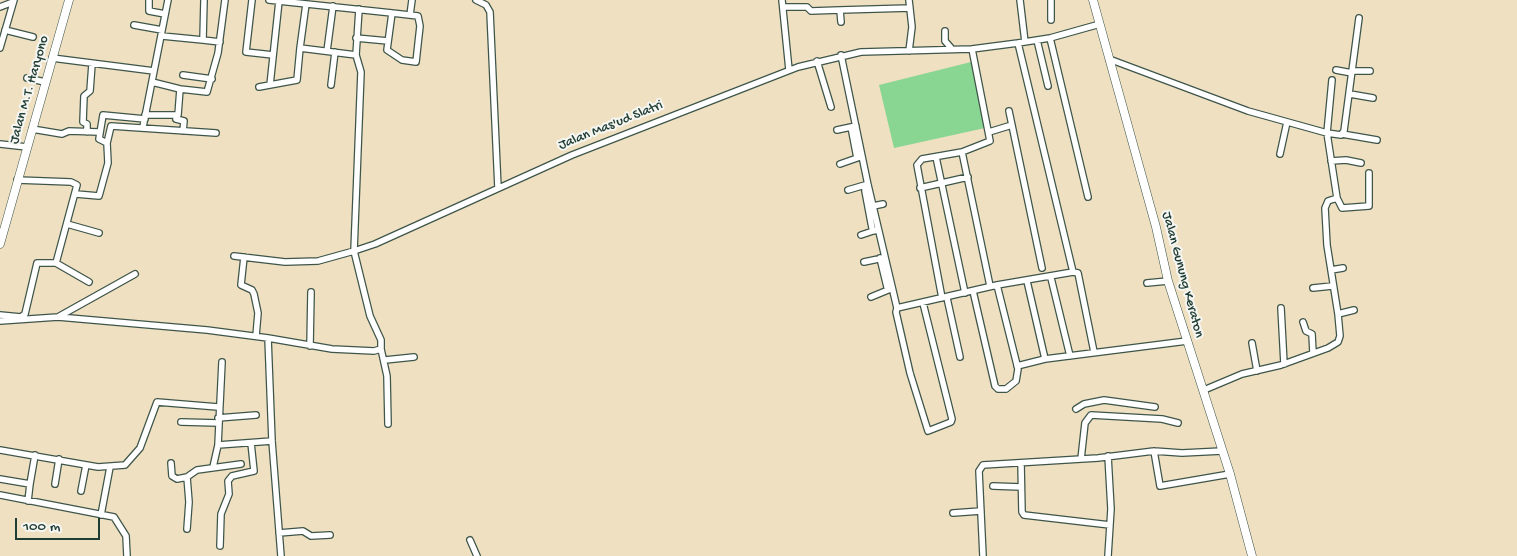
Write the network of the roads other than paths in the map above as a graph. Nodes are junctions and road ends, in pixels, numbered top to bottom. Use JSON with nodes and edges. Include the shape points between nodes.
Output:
{"nodes":[{"id":1,"x":69,"y":0,"type":"edge"},
{"id":2,"x":149,"y":0,"type":"edge"},
{"id":3,"x":168,"y":0,"type":"edge"},
{"id":4,"x":204,"y":0,"type":"edge"},
{"id":5,"x":225,"y":0,"type":"edge"},
{"id":6,"x":252,"y":0,"type":"edge"},
{"id":7,"x":269,"y":0,"type":"edge"},
{"id":8,"x":412,"y":0,"type":"edge"},
{"id":9,"x":476,"y":0,"type":"edge"},
{"id":10,"x":782,"y":0,"type":"edge"},
{"id":11,"x":909,"y":0,"type":"edge"},
{"id":12,"x":1020,"y":0,"type":"edge"},
{"id":13,"x":1051,"y":0,"type":"edge"},
{"id":14,"x":1093,"y":0,"type":"edge"},
{"id":15,"x":13,"y":1,"type":"edge"},
{"id":16,"x":279,"y":1,"type":"edge"},
{"id":17,"x":306,"y":4,"type":"junction"},
{"id":18,"x":333,"y":6,"type":"junction"},
{"id":19,"x":783,"y":7,"type":"junction"},
{"id":20,"x":0,"y":8,"type":"edge"},
{"id":21,"x":910,"y":8,"type":"junction"},
{"id":22,"x":359,"y":9,"type":"junction"},
{"id":23,"x":840,"y":10,"type":"junction"},
{"id":24,"x":392,"y":13,"type":"junction"},
{"id":25,"x":165,"y":14,"type":"junction"},
{"id":26,"x":410,"y":15,"type":"junction"},
{"id":27,"x":1359,"y":18,"type":"dead end"},
{"id":28,"x":1051,"y":20,"type":"dead end"},
{"id":29,"x":841,"y":22,"type":"dead end"},
{"id":30,"x":1100,"y":24,"type":"junction"},
{"id":31,"x":134,"y":25,"type":"dead end"},
{"id":32,"x":5,"y":30,"type":"junction"},
{"id":33,"x":945,"y":31,"type":"dead end"},
{"id":34,"x":162,"y":33,"type":"junction"},
{"id":35,"x":33,"y":37,"type":"dead end"},
{"id":36,"x":356,"y":38,"type":"junction"},
{"id":37,"x":1050,"y":38,"type":"junction"},
{"id":38,"x":203,"y":40,"type":"junction"},
{"id":39,"x":1037,"y":40,"type":"junction"},
{"id":40,"x":388,"y":41,"type":"junction"},
{"id":41,"x":220,"y":42,"type":"junction"},
{"id":42,"x":1022,"y":43,"type":"junction"},
{"id":43,"x":0,"y":48,"type":"edge"},
{"id":44,"x":300,"y":48,"type":"junction"},
{"id":45,"x":972,"y":49,"type":"junction"},
{"id":46,"x":952,"y":50,"type":"junction"},
{"id":47,"x":327,"y":51,"type":"junction"},
{"id":48,"x":909,"y":51,"type":"junction"},
{"id":49,"x":335,"y":52,"type":"junction"},
{"id":50,"x":273,"y":55,"type":"junction"},
{"id":51,"x":841,"y":55,"type":"junction"},
{"id":52,"x":52,"y":58,"type":"junction"},
{"id":53,"x":357,"y":58,"type":"junction"},
{"id":54,"x":1109,"y":59,"type":"junction"},
{"id":55,"x":816,"y":61,"type":"junction"},
{"id":56,"x":92,"y":64,"type":"junction"},
{"id":57,"x":789,"y":70,"type":"junction"},
{"id":58,"x":1336,"y":70,"type":"dead end"},
{"id":59,"x":154,"y":71,"type":"junction"},
{"id":60,"x":1370,"y":71,"type":"dead end"},
{"id":61,"x":1353,"y":72,"type":"junction"},
{"id":62,"x":183,"y":76,"type":"dead end"},
{"id":63,"x":27,"y":78,"type":"dead end"},
{"id":64,"x":212,"y":79,"type":"junction"},
{"id":65,"x":1332,"y":80,"type":"dead end"},
{"id":66,"x":45,"y":82,"type":"junction"},
{"id":67,"x":152,"y":82,"type":"junction"},
{"id":68,"x":270,"y":85,"type":"junction"},
{"id":69,"x":259,"y":86,"type":"dead end"},
{"id":70,"x":331,"y":86,"type":"dead end"},
{"id":71,"x":1048,"y":86,"type":"dead end"},
{"id":72,"x":180,"y":89,"type":"junction"},
{"id":73,"x":1350,"y":94,"type":"junction"},
{"id":74,"x":1373,"y":98,"type":"dead end"},
{"id":75,"x":831,"y":107,"type":"dead end"},
{"id":76,"x":1009,"y":111,"type":"dead end"},
{"id":77,"x":177,"y":115,"type":"junction"},
{"id":78,"x":145,"y":117,"type":"junction"},
{"id":79,"x":1287,"y":122,"type":"junction"},
{"id":80,"x":1012,"y":125,"type":"junction"},
{"id":81,"x":143,"y":127,"type":"junction"},
{"id":82,"x":854,"y":127,"type":"junction"},
{"id":83,"x":32,"y":128,"type":"junction"},
{"id":84,"x":837,"y":130,"type":"dead end"},
{"id":85,"x":183,"y":131,"type":"junction"},
{"id":86,"x":87,"y":132,"type":"junction"},
{"id":87,"x":99,"y":132,"type":"junction"},
{"id":88,"x":989,"y":132,"type":"junction"},
{"id":89,"x":216,"y":133,"type":"dead end"},
{"id":90,"x":1327,"y":133,"type":"junction"},
{"id":91,"x":1342,"y":134,"type":"junction"},
{"id":92,"x":1377,"y":140,"type":"dead end"},
{"id":93,"x":0,"y":144,"type":"edge"},
{"id":94,"x":27,"y":147,"type":"junction"},
{"id":95,"x":108,"y":149,"type":"junction"},
{"id":96,"x":962,"y":152,"type":"junction"},
{"id":97,"x":1280,"y":154,"type":"dead end"},
{"id":98,"x":860,"y":157,"type":"junction"},
{"id":99,"x":936,"y":157,"type":"junction"},
{"id":100,"x":1331,"y":161,"type":"junction"},
{"id":101,"x":1361,"y":163,"type":"dead end"},
{"id":102,"x":840,"y":164,"type":"dead end"},
{"id":103,"x":1369,"y":173,"type":"dead end"},
{"id":104,"x":968,"y":177,"type":"junction"},
{"id":105,"x":17,"y":180,"type":"junction"},
{"id":106,"x":941,"y":183,"type":"junction"},
{"id":107,"x":866,"y":185,"type":"junction"},
{"id":108,"x":498,"y":188,"type":"junction"},
{"id":109,"x":920,"y":188,"type":"junction"},
{"id":110,"x":848,"y":190,"type":"dead end"},
{"id":111,"x":76,"y":194,"type":"junction"},
{"id":112,"x":1088,"y":197,"type":"dead end"},
{"id":113,"x":1337,"y":198,"type":"junction"},
{"id":114,"x":882,"y":204,"type":"dead end"},
{"id":115,"x":873,"y":206,"type":"junction"},
{"id":116,"x":67,"y":224,"type":"junction"},
{"id":117,"x":876,"y":230,"type":"junction"},
{"id":118,"x":99,"y":233,"type":"dead end"},
{"id":119,"x":860,"y":235,"type":"dead end"},
{"id":120,"x":0,"y":244,"type":"edge"},
{"id":121,"x":354,"y":251,"type":"junction"},
{"id":122,"x":234,"y":256,"type":"dead end"},
{"id":123,"x":244,"y":257,"type":"junction"},
{"id":124,"x":882,"y":258,"type":"junction"},
{"id":125,"x":864,"y":262,"type":"dead end"},
{"id":126,"x":56,"y":263,"type":"junction"},
{"id":127,"x":1042,"y":268,"type":"dead end"},
{"id":128,"x":1343,"y":268,"type":"dead end"},
{"id":129,"x":1331,"y":270,"type":"junction"},
{"id":130,"x":1073,"y":272,"type":"junction"},
{"id":131,"x":135,"y":274,"type":"dead end"},
{"id":132,"x":1051,"y":278,"type":"junction"},
{"id":133,"x":1168,"y":280,"type":"junction"},
{"id":134,"x":1028,"y":281,"type":"junction"},
{"id":135,"x":89,"y":282,"type":"dead end"},
{"id":136,"x":1147,"y":283,"type":"dead end"},
{"id":137,"x":997,"y":285,"type":"junction"},
{"id":138,"x":990,"y":286,"type":"junction"},
{"id":139,"x":1332,"y":286,"type":"junction"},
{"id":140,"x":1313,"y":288,"type":"dead end"},
{"id":141,"x":890,"y":289,"type":"junction"},
{"id":142,"x":311,"y":292,"type":"dead end"},
{"id":143,"x":973,"y":292,"type":"junction"},
{"id":144,"x":965,"y":293,"type":"junction"},
{"id":145,"x":871,"y":297,"type":"dead end"},
{"id":146,"x":945,"y":298,"type":"junction"},
{"id":147,"x":923,"y":303,"type":"junction"},
{"id":148,"x":897,"y":308,"type":"junction"},
{"id":149,"x":1281,"y":308,"type":"dead end"},
{"id":150,"x":1354,"y":310,"type":"dead end"},
{"id":151,"x":1338,"y":314,"type":"junction"},
{"id":152,"x":0,"y":315,"type":"edge"},
{"id":153,"x":58,"y":317,"type":"junction"},
{"id":154,"x":0,"y":321,"type":"edge"},
{"id":155,"x":1303,"y":322,"type":"dead end"},
{"id":156,"x":256,"y":336,"type":"junction"},
{"id":157,"x":268,"y":338,"type":"junction"},
{"id":158,"x":1187,"y":341,"type":"junction"},
{"id":159,"x":1252,"y":343,"type":"dead end"},
{"id":160,"x":310,"y":346,"type":"junction"},
{"id":161,"x":382,"y":349,"type":"junction"},
{"id":162,"x":1094,"y":352,"type":"junction"},
{"id":163,"x":1313,"y":354,"type":"junction"},
{"id":164,"x":1070,"y":356,"type":"junction"},
{"id":165,"x":414,"y":357,"type":"dead end"},
{"id":166,"x":960,"y":357,"type":"dead end"},
{"id":167,"x":1045,"y":359,"type":"junction"},
{"id":168,"x":385,"y":360,"type":"junction"},
{"id":169,"x":222,"y":362,"type":"dead end"},
{"id":170,"x":1284,"y":364,"type":"junction"},
{"id":171,"x":1017,"y":366,"type":"junction"},
{"id":172,"x":1257,"y":371,"type":"junction"},
{"id":173,"x":1204,"y":390,"type":"junction"},
{"id":174,"x":1090,"y":403,"type":"junction"},
{"id":175,"x":218,"y":407,"type":"junction"},
{"id":176,"x":1155,"y":408,"type":"dead end"},
{"id":177,"x":1076,"y":409,"type":"dead end"},
{"id":178,"x":256,"y":415,"type":"dead end"},
{"id":179,"x":1091,"y":415,"type":"junction"},
{"id":180,"x":218,"y":420,"type":"junction"},
{"id":181,"x":181,"y":422,"type":"dead end"},
{"id":182,"x":1178,"y":423,"type":"dead end"},
{"id":183,"x":388,"y":424,"type":"dead end"},
{"id":184,"x":272,"y":441,"type":"junction"},
{"id":185,"x":251,"y":443,"type":"junction"},
{"id":186,"x":218,"y":445,"type":"junction"},
{"id":187,"x":0,"y":450,"type":"edge"},
{"id":188,"x":1154,"y":451,"type":"junction"},
{"id":189,"x":1222,"y":451,"type":"junction"},
{"id":190,"x":35,"y":456,"type":"junction"},
{"id":191,"x":1108,"y":456,"type":"junction"},
{"id":192,"x":59,"y":459,"type":"junction"},
{"id":193,"x":1081,"y":459,"type":"junction"},
{"id":194,"x":171,"y":463,"type":"dead end"},
{"id":195,"x":1021,"y":463,"type":"junction"},
{"id":196,"x":240,"y":464,"type":"dead end"},
{"id":197,"x":86,"y":465,"type":"junction"},
{"id":198,"x":110,"y":467,"type":"junction"},
{"id":199,"x":213,"y":467,"type":"junction"},
{"id":200,"x":1230,"y":474,"type":"junction"},
{"id":201,"x":187,"y":477,"type":"junction"},
{"id":202,"x":0,"y":479,"type":"edge"},
{"id":203,"x":30,"y":484,"type":"junction"},
{"id":204,"x":55,"y":484,"type":"dead end"},
{"id":205,"x":993,"y":486,"type":"dead end"},
{"id":206,"x":1021,"y":487,"type":"junction"},
{"id":207,"x":81,"y":491,"type":"dead end"},
{"id":208,"x":0,"y":495,"type":"edge"},
{"id":209,"x":28,"y":501,"type":"junction"},
{"id":210,"x":981,"y":511,"type":"junction"},
{"id":211,"x":953,"y":513,"type":"dead end"},
{"id":212,"x":101,"y":515,"type":"junction"},
{"id":213,"x":1110,"y":525,"type":"junction"},
{"id":214,"x":186,"y":528,"type":"dead end"},
{"id":215,"x":279,"y":533,"type":"junction"},
{"id":216,"x":330,"y":535,"type":"dead end"},
{"id":217,"x":470,"y":540,"type":"dead end"},
{"id":218,"x":220,"y":546,"type":"dead end"},
{"id":219,"x":127,"y":556,"type":"edge"},
{"id":220,"x":281,"y":556,"type":"edge"},
{"id":221,"x":477,"y":556,"type":"edge"},
{"id":222,"x":983,"y":556,"type":"edge"},
{"id":223,"x":1108,"y":556,"type":"edge"},
{"id":224,"x":1252,"y":556,"type":"edge"}],
"edges":[{"from":1,"to":52,"type":"street","name":"Jalan M.T. Haryono"},
{"from":2,"to":25,"type":"street","via":[[149,11]]},
{"from":3,"to":25,"type":"street"},
{"from":4,"to":38,"type":"street"},
{"from":5,"to":41,"type":"street"},
{"from":6,"to":50,"type":"street","via":[[246,52]]},
{"from":7,"to":16,"type":"street"},
{"from":8,"to":26,"type":"street"},
{"from":9,"to":108,"type":"street","via":[[486,4],[490,12]]},
{"from":10,"to":19,"type":"street"},
{"from":11,"to":21,"type":"street"},
{"from":12,"to":42,"type":"street"},
{"from":13,"to":28,"type":"street"},
{"from":14,"to":30,"type":"street","name":"Jalan Gunung Keraton"},
{"from":15,"to":20,"type":"street"},
{"from":15,"to":32,"type":"street"},
{"from":16,"to":17,"type":"street"},
{"from":16,"to":50,"type":"street"},
{"from":17,"to":18,"type":"street"},
{"from":17,"to":44,"type":"street"},
{"from":18,"to":22,"type":"street"},
{"from":18,"to":47,"type":"street"},
{"from":19,"to":23,"type":"street","via":[[807,7],[811,11]]},
{"from":19,"to":57,"type":"street"},
{"from":21,"to":23,"type":"street"},
{"from":21,"to":48,"type":"street"},
{"from":22,"to":24,"type":"street"},
{"from":22,"to":36,"type":"street"},
{"from":23,"to":29,"type":"street"},
{"from":24,"to":26,"type":"street"},
{"from":24,"to":40,"type":"street"},
{"from":25,"to":34,"type":"street"},
{"from":26,"to":40,"type":"street","via":[[418,16],[420,26],[416,62],[402,60],[387,50]]},
{"from":27,"to":61,"type":"street"},
{"from":30,"to":37,"type":"street","name":"Jalan Mas'ud Slatri"},
{"from":30,"to":54,"type":"street","name":"Jalan Gunung Keraton"},
{"from":31,"to":34,"type":"street"},
{"from":32,"to":35,"type":"street"},
{"from":32,"to":43,"type":"street"},
{"from":33,"to":46,"type":"street","via":[[946,41]]},
{"from":34,"to":38,"type":"street"},
{"from":34,"to":59,"type":"street"},
{"from":36,"to":40,"type":"street"},
{"from":36,"to":53,"type":"street"},
{"from":37,"to":39,"type":"street","name":"Jalan Mas'ud Slatri"},
{"from":37,"to":112,"type":"street"},
{"from":38,"to":41,"type":"street"},
{"from":39,"to":42,"type":"street","name":"Jalan Mas'ud Slatri"},
{"from":39,"to":71,"type":"street"},
{"from":41,"to":64,"type":"street"},
{"from":42,"to":45,"type":"street","name":"Jalan Mas'ud Slatri"},
{"from":42,"to":130,"type":"street"},
{"from":44,"to":47,"type":"street"},
{"from":44,"to":68,"type":"street","via":[[297,80]]},
{"from":45,"to":46,"type":"street","name":"Jalan Mas'ud Slatri"},
{"from":45,"to":88,"type":"street"},
{"from":46,"to":48,"type":"street","name":"Jalan Mas'ud Slatri"},
{"from":47,"to":49,"type":"street"},
{"from":48,"to":51,"type":"street","name":"Jalan Mas'ud Slatri"},
{"from":49,"to":53,"type":"street"},
{"from":49,"to":70,"type":"street"},
{"from":50,"to":68,"type":"street"},
{"from":51,"to":55,"type":"street","name":"Jalan Mas'ud Slatri"},
{"from":51,"to":82,"type":"street"},
{"from":52,"to":56,"type":"street"},
{"from":52,"to":66,"type":"street","name":"Jalan M.T. Haryono"},
{"from":53,"to":121,"type":"street","via":[[360,72]]},
{"from":54,"to":79,"type":"street"},
{"from":54,"to":133,"type":"street","name":"Jalan Gunung Keraton"},
{"from":55,"to":57,"type":"street","name":"Jalan Mas'ud Slatri"},
{"from":55,"to":75,"type":"street"},
{"from":56,"to":59,"type":"street"},
{"from":56,"to":86,"type":"street","via":[[90,91],[84,96],[83,122],[87,124]]},
{"from":57,"to":108,"type":"street","name":"Jalan Mas'ud Slatri","via":[[671,115]]},
{"from":58,"to":61,"type":"street"},
{"from":59,"to":67,"type":"street"},
{"from":60,"to":61,"type":"street"},
{"from":61,"to":73,"type":"street"},
{"from":62,"to":64,"type":"street"},
{"from":63,"to":66,"type":"street"},
{"from":64,"to":72,"type":"street","via":[[206,93]]},
{"from":65,"to":90,"type":"street"},
{"from":66,"to":83,"type":"street","name":"Jalan M.T. Haryono"},
{"from":67,"to":72,"type":"street"},
{"from":67,"to":78,"type":"street"},
{"from":68,"to":69,"type":"street"},
{"from":72,"to":77,"type":"street"},
{"from":73,"to":74,"type":"street"},
{"from":73,"to":91,"type":"street"},
{"from":76,"to":80,"type":"street"},
{"from":77,"to":78,"type":"street"},
{"from":77,"to":85,"type":"street","via":[[176,119],[184,121]]},
{"from":78,"to":81,"type":"street"},
{"from":78,"to":87,"type":"street","via":[[104,114]]},
{"from":79,"to":90,"type":"street"},
{"from":79,"to":97,"type":"street"},
{"from":80,"to":88,"type":"street"},
{"from":80,"to":127,"type":"street"},
{"from":81,"to":85,"type":"street"},
{"from":81,"to":95,"type":"street","via":[[111,126]]},
{"from":82,"to":84,"type":"street"},
{"from":82,"to":98,"type":"street"},
{"from":83,"to":86,"type":"street","via":[[62,134]]},
{"from":83,"to":94,"type":"street","name":"Jalan M.T. Haryono"},
{"from":85,"to":89,"type":"street"},
{"from":86,"to":87,"type":"street"},
{"from":87,"to":95,"type":"street","via":[[100,140]]},
{"from":88,"to":96,"type":"street","via":[[988,144]]},
{"from":90,"to":91,"type":"street"},
{"from":90,"to":100,"type":"street"},
{"from":91,"to":92,"type":"street"},
{"from":93,"to":94,"type":"street"},
{"from":94,"to":105,"type":"street","name":"Jalan M.T. Haryono"},
{"from":95,"to":111,"type":"street","via":[[99,196]]},
{"from":96,"to":99,"type":"street"},
{"from":96,"to":104,"type":"street"},
{"from":98,"to":102,"type":"street"},
{"from":98,"to":107,"type":"street"},
{"from":99,"to":106,"type":"street"},
{"from":99,"to":109,"type":"street","via":[[922,159],[917,165]]},
{"from":100,"to":101,"type":"street"},
{"from":100,"to":113,"type":"street"},
{"from":103,"to":113,"type":"street","via":[[1369,206],[1342,208]]},
{"from":104,"to":106,"type":"street"},
{"from":104,"to":138,"type":"street"},
{"from":105,"to":111,"type":"street","via":[[71,182],[77,185]]},
{"from":105,"to":120,"type":"street","name":"Jalan M.T. Haryono"},
{"from":106,"to":109,"type":"street"},
{"from":106,"to":144,"type":"street"},
{"from":107,"to":110,"type":"street"},
{"from":107,"to":115,"type":"street"},
{"from":107,"to":117,"type":"street"},
{"from":108,"to":121,"type":"street","name":"Jalan Mas'ud Slatri"},
{"from":109,"to":146,"type":"street"},
{"from":111,"to":116,"type":"street"},
{"from":113,"to":129,"type":"street","via":[[1328,201],[1325,208]]},
{"from":114,"to":115,"type":"street"},
{"from":115,"to":117,"type":"street"},
{"from":116,"to":118,"type":"street"},
{"from":116,"to":126,"type":"street"},
{"from":117,"to":119,"type":"street"},
{"from":117,"to":124,"type":"street"},
{"from":121,"to":123,"type":"street","name":"Jalan Mas'ud Slatri","via":[[318,261],[285,262]]},
{"from":121,"to":161,"type":"street"},
{"from":122,"to":123,"type":"street","name":"Jalan Mas'ud Slatri"},
{"from":123,"to":156,"type":"street","via":[[241,285],[253,291],[258,313]]},
{"from":124,"to":125,"type":"street"},
{"from":124,"to":141,"type":"street"},
{"from":126,"to":135,"type":"street"},
{"from":126,"to":152,"type":"street","via":[[37,263],[25,314],[20,317]]},
{"from":128,"to":129,"type":"street"},
{"from":129,"to":139,"type":"street"},
{"from":130,"to":132,"type":"street"},
{"from":130,"to":162,"type":"street","via":[[1078,273]]},
{"from":131,"to":153,"type":"street"},
{"from":132,"to":134,"type":"street"},
{"from":132,"to":164,"type":"street"},
{"from":133,"to":136,"type":"street"},
{"from":133,"to":158,"type":"street","name":"Jalan Gunung Keraton"},
{"from":134,"to":137,"type":"street"},
{"from":134,"to":167,"type":"street"},
{"from":137,"to":138,"type":"street"},
{"from":137,"to":171,"type":"street"},
{"from":138,"to":143,"type":"street"},
{"from":139,"to":140,"type":"street"},
{"from":139,"to":151,"type":"street"},
{"from":141,"to":145,"type":"street"},
{"from":141,"to":148,"type":"street"},
{"from":142,"to":160,"type":"street"},
{"from":143,"to":144,"type":"street"},
{"from":143,"to":171,"type":"street","via":[[997,388],[1006,389],[1014,383]]},
{"from":144,"to":146,"type":"street"},
{"from":146,"to":147,"type":"street"},
{"from":146,"to":166,"type":"street"},
{"from":147,"to":148,"type":"street"},
{"from":147,"to":148,"type":"street","via":[[952,419],[928,431],[910,373]]},
{"from":149,"to":170,"type":"street"},
{"from":150,"to":151,"type":"street"},
{"from":151,"to":163,"type":"street","via":[[1338,342]]},
{"from":153,"to":154,"type":"street"},
{"from":153,"to":156,"type":"street"},
{"from":155,"to":163,"type":"street","via":[[1305,330],[1312,334]]},
{"from":156,"to":157,"type":"street"},
{"from":157,"to":160,"type":"street"},
{"from":157,"to":184,"type":"street"},
{"from":158,"to":162,"type":"street"},
{"from":158,"to":173,"type":"street","name":"Jalan Gunung Keraton"},
{"from":159,"to":172,"type":"street"},
{"from":160,"to":161,"type":"street","via":[[359,351]]},
{"from":161,"to":168,"type":"street"},
{"from":162,"to":164,"type":"street"},
{"from":163,"to":170,"type":"street"},
{"from":164,"to":167,"type":"street"},
{"from":165,"to":168,"type":"street"},
{"from":167,"to":171,"type":"street"},
{"from":168,"to":183,"type":"street"},
{"from":169,"to":175,"type":"street"},
{"from":170,"to":172,"type":"street"},
{"from":172,"to":173,"type":"street"},
{"from":173,"to":189,"type":"street","name":"Jalan Gunung Keraton"},
{"from":174,"to":176,"type":"street","via":[[1104,400]]},
{"from":174,"to":177,"type":"street"},
{"from":174,"to":179,"type":"street"},
{"from":175,"to":180,"type":"street"},
{"from":175,"to":198,"type":"street","via":[[157,402],[140,448],[125,465]]},
{"from":178,"to":180,"type":"street"},
{"from":179,"to":182,"type":"street","via":[[1162,419]]},
{"from":179,"to":193,"type":"street","via":[[1085,423]]},
{"from":180,"to":181,"type":"street"},
{"from":180,"to":186,"type":"street"},
{"from":184,"to":185,"type":"street"},
{"from":184,"to":215,"type":"street"},
{"from":185,"to":186,"type":"street"},
{"from":185,"to":218,"type":"street","via":[[254,471],[232,476],[228,481],[229,494],[221,514]]},
{"from":186,"to":199,"type":"street"},
{"from":187,"to":190,"type":"street"},
{"from":188,"to":189,"type":"street","via":[[1182,454]]},
{"from":188,"to":191,"type":"street"},
{"from":188,"to":200,"type":"street","via":[[1160,486]]},
{"from":189,"to":200,"type":"street","name":"Jalan Gunung Keraton"},
{"from":190,"to":192,"type":"street"},
{"from":190,"to":203,"type":"street"},
{"from":191,"to":193,"type":"street"},
{"from":191,"to":213,"type":"street"},
{"from":192,"to":197,"type":"street"},
{"from":192,"to":204,"type":"street"},
{"from":193,"to":195,"type":"street"},
{"from":194,"to":201,"type":"street","via":[[174,479]]},
{"from":195,"to":206,"type":"street"},
{"from":195,"to":210,"type":"street","via":[[980,467]]},
{"from":196,"to":199,"type":"street"},
{"from":197,"to":198,"type":"street"},
{"from":197,"to":207,"type":"street"},
{"from":198,"to":212,"type":"street"},
{"from":199,"to":201,"type":"street","via":[[197,470]]},
{"from":200,"to":224,"type":"street","name":"Jalan Gunung Keraton"},
{"from":201,"to":214,"type":"street"},
{"from":202,"to":203,"type":"street"},
{"from":203,"to":209,"type":"street"},
{"from":205,"to":206,"type":"street"},
{"from":206,"to":213,"type":"street","via":[[1024,515]]},
{"from":208,"to":209,"type":"street"},
{"from":209,"to":212,"type":"street"},
{"from":210,"to":211,"type":"street"},
{"from":210,"to":222,"type":"street"},
{"from":212,"to":219,"type":"street","via":[[114,517],[120,526],[126,536]]},
{"from":213,"to":223,"type":"street"},
{"from":215,"to":216,"type":"street","via":[[303,531],[311,536]]},
{"from":215,"to":220,"type":"street"},
{"from":217,"to":221,"type":"street"}]}
